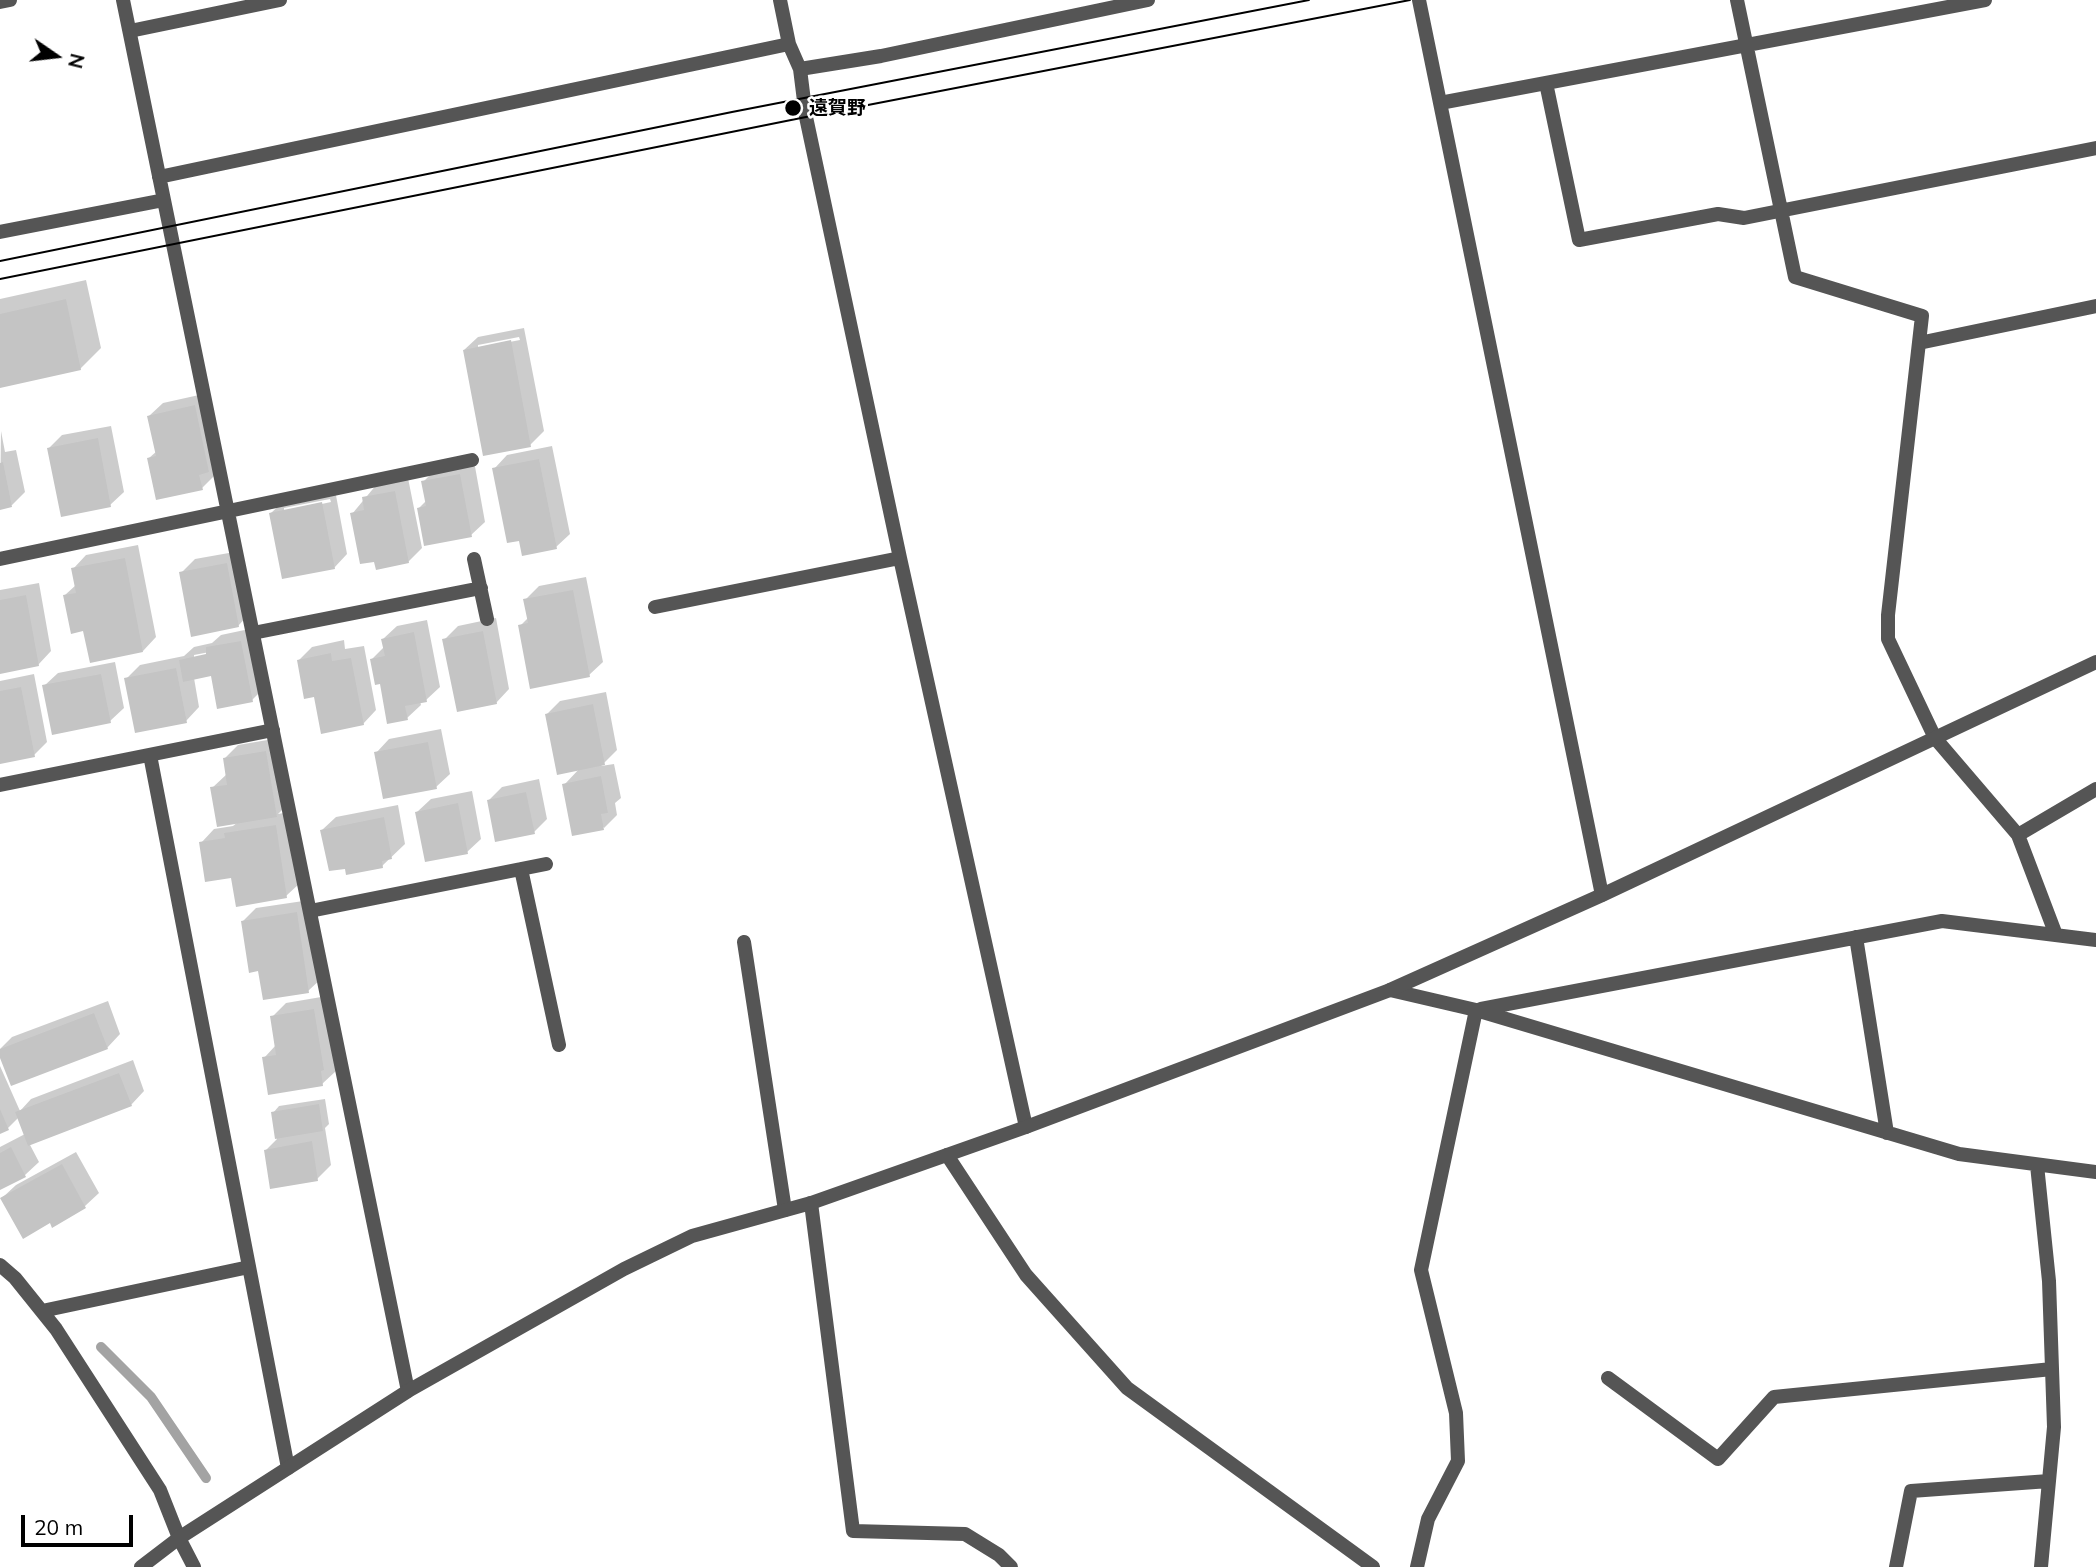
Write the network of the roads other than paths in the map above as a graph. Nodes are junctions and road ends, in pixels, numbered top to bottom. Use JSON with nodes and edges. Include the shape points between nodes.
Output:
{"nodes":[{"id":1,"x":10,"y":0,"type":"edge"},
{"id":2,"x":123,"y":0,"type":"edge"},
{"id":3,"x":280,"y":0,"type":"edge"},
{"id":4,"x":780,"y":0,"type":"edge"},
{"id":5,"x":1148,"y":0,"type":"edge"},
{"id":6,"x":1419,"y":0,"type":"edge"},
{"id":7,"x":1737,"y":0,"type":"edge"},
{"id":8,"x":1984,"y":0,"type":"edge"},
{"id":9,"x":0,"y":2,"type":"edge"},
{"id":10,"x":130,"y":31,"type":"junction"},
{"id":11,"x":789,"y":44,"type":"junction"},
{"id":12,"x":1746,"y":45,"type":"junction"},
{"id":13,"x":800,"y":69,"type":"junction"},
{"id":14,"x":1546,"y":83,"type":"junction"},
{"id":15,"x":1440,"y":103,"type":"junction"},
{"id":16,"x":2096,"y":148,"type":"edge"},
{"id":17,"x":159,"y":177,"type":"junction"},
{"id":18,"x":164,"y":200,"type":"junction"},
{"id":19,"x":1780,"y":211,"type":"junction"},
{"id":20,"x":0,"y":232,"type":"edge"},
{"id":21,"x":2096,"y":306,"type":"edge"},
{"id":22,"x":1919,"y":343,"type":"junction"},
{"id":23,"x":472,"y":460,"type":"dead end"},
{"id":24,"x":228,"y":512,"type":"junction"},
{"id":25,"x":900,"y":558,"type":"junction"},
{"id":26,"x":0,"y":559,"type":"edge"},
{"id":27,"x":474,"y":559,"type":"dead end"},
{"id":28,"x":481,"y":588,"type":"junction"},
{"id":29,"x":656,"y":607,"type":"dead end"},
{"id":30,"x":487,"y":619,"type":"dead end"},
{"id":31,"x":253,"y":632,"type":"junction"},
{"id":32,"x":2096,"y":662,"type":"edge"},
{"id":33,"x":273,"y":730,"type":"junction"},
{"id":34,"x":1936,"y":738,"type":"junction"},
{"id":35,"x":150,"y":755,"type":"junction"},
{"id":36,"x":0,"y":785,"type":"edge"},
{"id":37,"x":2096,"y":789,"type":"edge"},
{"id":38,"x":2018,"y":835,"type":"junction"},
{"id":39,"x":546,"y":864,"type":"dead end"},
{"id":40,"x":521,"y":869,"type":"junction"},
{"id":41,"x":1602,"y":895,"type":"junction"},
{"id":42,"x":310,"y":911,"type":"junction"},
{"id":43,"x":2056,"y":935,"type":"junction"},
{"id":44,"x":1856,"y":937,"type":"junction"},
{"id":45,"x":2096,"y":940,"type":"edge"},
{"id":46,"x":744,"y":942,"type":"dead end"},
{"id":47,"x":1390,"y":990,"type":"junction"},
{"id":48,"x":1476,"y":1010,"type":"junction"},
{"id":49,"x":559,"y":1045,"type":"dead end"},
{"id":50,"x":1026,"y":1127,"type":"junction"},
{"id":51,"x":1887,"y":1133,"type":"junction"},
{"id":52,"x":947,"y":1155,"type":"junction"},
{"id":53,"x":2037,"y":1165,"type":"junction"},
{"id":54,"x":2096,"y":1172,"type":"edge"},
{"id":55,"x":811,"y":1203,"type":"junction"},
{"id":56,"x":785,"y":1210,"type":"junction"},
{"id":57,"x":0,"y":1265,"type":"edge"},
{"id":58,"x":249,"y":1267,"type":"junction"},
{"id":59,"x":42,"y":1311,"type":"junction"},
{"id":60,"x":2052,"y":1369,"type":"junction"},
{"id":61,"x":1608,"y":1378,"type":"dead end"},
{"id":62,"x":408,"y":1391,"type":"junction"},
{"id":63,"x":288,"y":1468,"type":"junction"},
{"id":64,"x":2049,"y":1481,"type":"junction"},
{"id":65,"x":179,"y":1538,"type":"junction"},
{"id":66,"x":141,"y":1567,"type":"edge"},
{"id":67,"x":194,"y":1567,"type":"edge"},
{"id":68,"x":1012,"y":1567,"type":"edge"},
{"id":69,"x":1373,"y":1567,"type":"edge"},
{"id":70,"x":1417,"y":1567,"type":"edge"},
{"id":71,"x":1896,"y":1567,"type":"edge"},
{"id":72,"x":2041,"y":1567,"type":"edge"}],
"edges":[{"from":1,"to":9,"type":"street"},
{"from":2,"to":10,"type":"street"},
{"from":3,"to":10,"type":"street"},
{"from":4,"to":11,"type":"street"},
{"from":5,"to":13,"type":"street","via":[[881,57]]},
{"from":6,"to":15,"type":"street"},
{"from":7,"to":12,"type":"street"},
{"from":8,"to":12,"type":"street"},
{"from":10,"to":17,"type":"street"},
{"from":11,"to":13,"type":"street"},
{"from":11,"to":17,"type":"street"},
{"from":12,"to":14,"type":"street"},
{"from":12,"to":19,"type":"street"},
{"from":13,"to":25,"type":"street","via":[[806,117]]},
{"from":14,"to":15,"type":"street"},
{"from":14,"to":19,"type":"street","via":[[1579,240],[1718,214],[1744,218]]},
{"from":15,"to":41,"type":"street"},
{"from":16,"to":19,"type":"street"},
{"from":17,"to":18,"type":"street"},
{"from":18,"to":20,"type":"street"},
{"from":18,"to":24,"type":"street"},
{"from":19,"to":22,"type":"street","via":[[1795,278],[1922,316]]},
{"from":21,"to":22,"type":"street"},
{"from":22,"to":34,"type":"street","via":[[1888,639]]},
{"from":23,"to":24,"type":"street"},
{"from":24,"to":26,"type":"street"},
{"from":24,"to":31,"type":"street"},
{"from":25,"to":29,"type":"street"},
{"from":25,"to":50,"type":"street"},
{"from":27,"to":28,"type":"street"},
{"from":28,"to":30,"type":"street"},
{"from":28,"to":31,"type":"street"},
{"from":31,"to":33,"type":"street"},
{"from":32,"to":34,"type":"street"},
{"from":33,"to":35,"type":"street"},
{"from":33,"to":42,"type":"street"},
{"from":34,"to":38,"type":"street"},
{"from":34,"to":41,"type":"street"},
{"from":35,"to":36,"type":"street"},
{"from":35,"to":58,"type":"street"},
{"from":37,"to":38,"type":"street"},
{"from":38,"to":43,"type":"street"},
{"from":39,"to":40,"type":"street"},
{"from":40,"to":42,"type":"street"},
{"from":40,"to":49,"type":"street"},
{"from":41,"to":47,"type":"street"},
{"from":42,"to":62,"type":"street"},
{"from":43,"to":44,"type":"street","via":[[1942,921]]},
{"from":43,"to":45,"type":"street"},
{"from":44,"to":48,"type":"street"},
{"from":44,"to":51,"type":"street"},
{"from":46,"to":56,"type":"street"},
{"from":47,"to":48,"type":"street"},
{"from":47,"to":50,"type":"street"},
{"from":48,"to":51,"type":"street"},
{"from":48,"to":70,"type":"street","via":[[1421,1270],[1456,1413],[1458,1461],[1428,1519]]},
{"from":50,"to":52,"type":"street"},
{"from":51,"to":53,"type":"street","via":[[1959,1154]]},
{"from":52,"to":55,"type":"street"},
{"from":52,"to":69,"type":"street","via":[[1026,1275],[1127,1388]]},
{"from":53,"to":54,"type":"street"},
{"from":53,"to":60,"type":"street"},
{"from":55,"to":56,"type":"street"},
{"from":55,"to":68,"type":"street","via":[[853,1531],[965,1534]]},
{"from":56,"to":62,"type":"street","via":[[692,1236],[624,1269]]},
{"from":57,"to":59,"type":"street"},
{"from":58,"to":59,"type":"street"},
{"from":58,"to":63,"type":"street"},
{"from":59,"to":65,"type":"street","via":[[160,1490]]},
{"from":60,"to":61,"type":"street","via":[[1774,1397],[1718,1459]]},
{"from":60,"to":64,"type":"street","via":[[2054,1427]]},
{"from":62,"to":63,"type":"street"},
{"from":63,"to":65,"type":"street"},
{"from":64,"to":71,"type":"street","via":[[1911,1491]]},
{"from":64,"to":72,"type":"street"},
{"from":65,"to":66,"type":"street"},
{"from":65,"to":67,"type":"street"}]}
